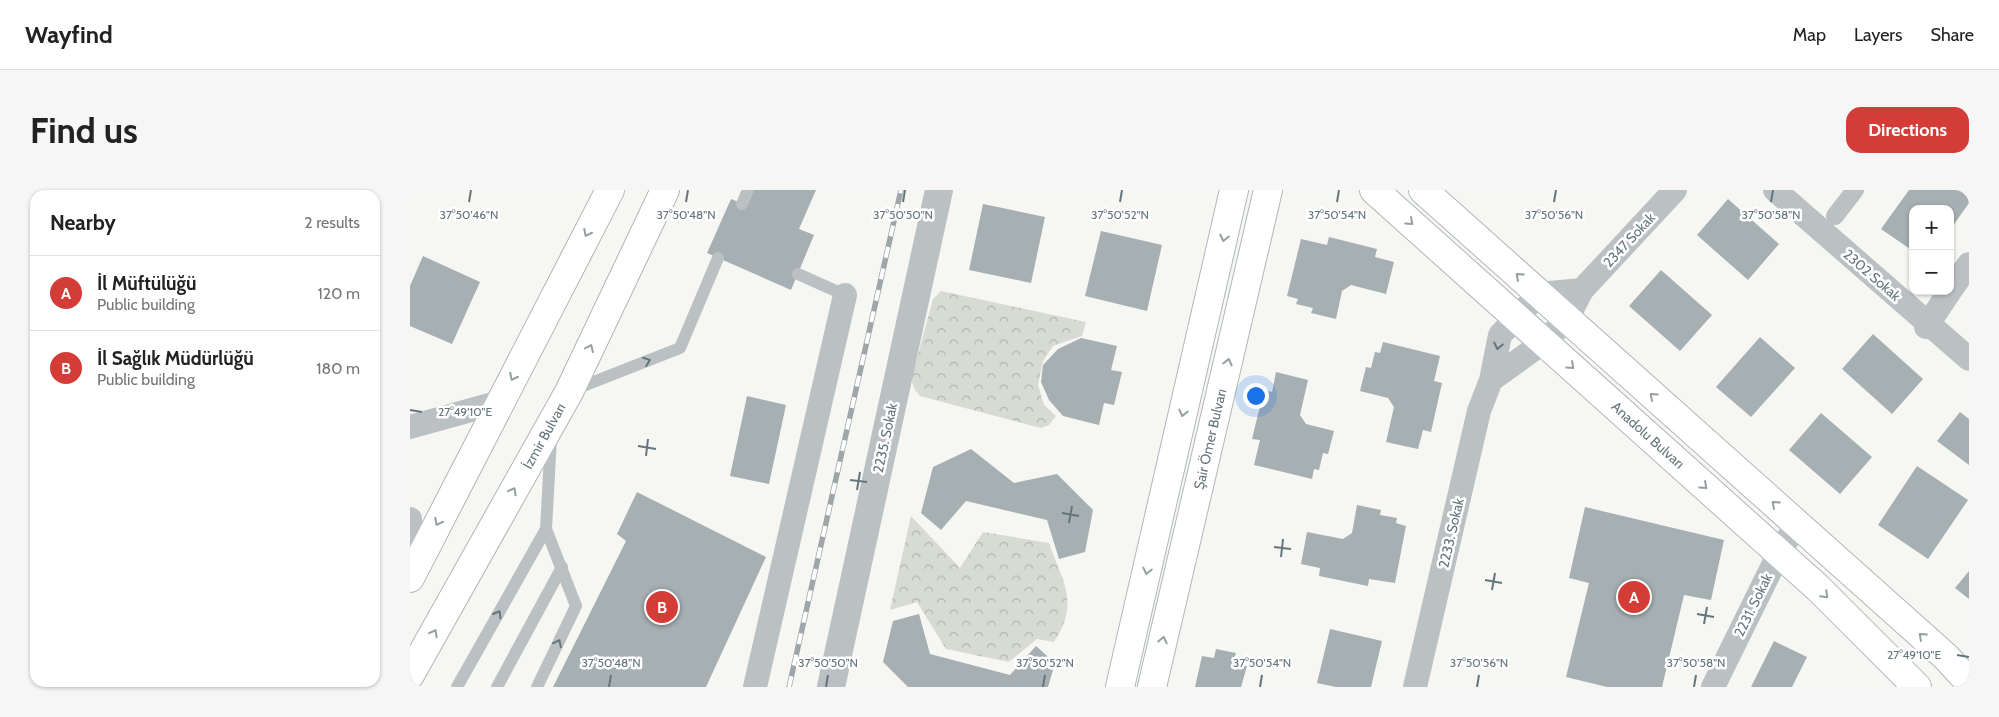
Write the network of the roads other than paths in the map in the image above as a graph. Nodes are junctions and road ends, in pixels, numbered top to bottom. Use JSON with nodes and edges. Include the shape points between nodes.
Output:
{"nodes":[{"id":1,"x":610,"y":190,"type":"edge"},
{"id":2,"x":665,"y":190,"type":"edge"},
{"id":3,"x":748,"y":190,"type":"edge"},
{"id":4,"x":939,"y":190,"type":"edge"},
{"id":5,"x":1234,"y":190,"type":"edge"},
{"id":6,"x":1374,"y":190,"type":"edge"},
{"id":7,"x":1422,"y":190,"type":"edge"},
{"id":8,"x":1675,"y":190,"type":"edge"},
{"id":9,"x":1775,"y":190,"type":"edge"},
{"id":10,"x":1855,"y":190,"type":"edge"},
{"id":11,"x":1269,"y":194,"type":"edge"},
{"id":12,"x":742,"y":204,"type":"dead end"},
{"id":13,"x":1835,"y":216,"type":"dead end"},
{"id":14,"x":718,"y":258,"type":"dead end"},
{"id":15,"x":1969,"y":264,"type":"edge"},
{"id":16,"x":798,"y":274,"type":"dead end"},
{"id":17,"x":1954,"y":285,"type":"edge"},
{"id":18,"x":1582,"y":290,"type":"junction"},
{"id":19,"x":1540,"y":294,"type":"junction"},
{"id":20,"x":846,"y":295,"type":"joint"},
{"id":21,"x":1947,"y":295,"type":"edge"},
{"id":22,"x":1517,"y":317,"type":"junction"},
{"id":23,"x":1567,"y":319,"type":"junction"},
{"id":24,"x":1927,"y":325,"type":"junction"},
{"id":25,"x":1544,"y":342,"type":"junction"},
{"id":26,"x":1969,"y":359,"type":"edge"},
{"id":27,"x":1491,"y":380,"type":"junction"},
{"id":28,"x":569,"y":392,"type":"junction"},
{"id":29,"x":500,"y":402,"type":"junction"},
{"id":30,"x":551,"y":423,"type":"junction"},
{"id":31,"x":410,"y":427,"type":"edge"},
{"id":32,"x":410,"y":519,"type":"edge"},
{"id":33,"x":1797,"y":524,"type":"junction"},
{"id":34,"x":546,"y":529,"type":"junction"},
{"id":35,"x":1779,"y":553,"type":"junction"},
{"id":36,"x":562,"y":568,"type":"junction"},
{"id":37,"x":410,"y":578,"type":"edge"},
{"id":38,"x":410,"y":675,"type":"edge"},
{"id":39,"x":1969,"y":682,"type":"edge"},
{"id":40,"x":457,"y":687,"type":"edge"},
{"id":41,"x":497,"y":687,"type":"edge"},
{"id":42,"x":536,"y":687,"type":"edge"},
{"id":43,"x":755,"y":687,"type":"edge"},
{"id":44,"x":831,"y":687,"type":"edge"},
{"id":45,"x":1120,"y":687,"type":"edge"},
{"id":46,"x":1152,"y":687,"type":"edge"},
{"id":47,"x":1415,"y":687,"type":"edge"},
{"id":48,"x":1713,"y":687,"type":"edge"},
{"id":49,"x":1917,"y":687,"type":"edge"}],
"edges":[{"from":1,"to":29,"type":"main road","one_way":true},
{"from":28,"to":2,"type":"main road","name":"İzmir Bulvarı","one_way":true},
{"from":3,"to":12,"type":"lane"},
{"from":4,"to":44,"type":"street","name":"2235. Sokak"},
{"from":5,"to":45,"type":"main road","one_way":true},
{"from":6,"to":22,"type":"main road","name":"Anadolu Bulvarı","one_way":true},
{"from":19,"to":7,"type":"main road","one_way":true},
{"from":8,"to":18,"type":"street","name":"2347 Sokak"},
{"from":9,"to":24,"type":"street","name":"2302 Sokak"},
{"from":10,"to":13,"type":"street"},
{"from":46,"to":11,"type":"main road","name":"Şair Ömer Bulvarı","one_way":true},
{"from":28,"to":14,"type":"lane","one_way":true,"via":[[680,348]]},
{"from":15,"to":17,"type":"street"},
{"from":16,"to":20,"type":"lane"},
{"from":18,"to":19,"type":"street"},
{"from":18,"to":23,"type":"street","name":"2347 Sokak"},
{"from":19,"to":22,"type":"street","name":"2233. Sokak"},
{"from":19,"to":23,"type":"main road"},
{"from":20,"to":43,"type":"street"},
{"from":21,"to":24,"type":"street"},
{"from":22,"to":25,"type":"main road","name":"Anadolu Bulvarı"},
{"from":22,"to":27,"type":"street","name":"2233. Sokak","one_way":true,"via":[[1500,335]]},
{"from":23,"to":25,"type":"street"},
{"from":33,"to":23,"type":"main road","one_way":true},
{"from":24,"to":26,"type":"street","name":"2302 Sokak"},
{"from":25,"to":27,"type":"street"},
{"from":25,"to":35,"type":"main road","name":"Anadolu Bulvarı","one_way":true},
{"from":27,"to":47,"type":"street","name":"2233. Sokak","via":[[1479,411]]},
{"from":28,"to":30,"type":"main road","name":"İzmir Bulvarı"},
{"from":29,"to":31,"type":"street"},
{"from":29,"to":37,"type":"main road","one_way":true},
{"from":30,"to":34,"type":"lane"},
{"from":38,"to":30,"type":"main road","name":"İzmir Bulvarı","one_way":true},
{"from":32,"to":37,"type":"street"},
{"from":33,"to":35,"type":"street","name":"2231. Sokak"},
{"from":39,"to":33,"type":"main road","one_way":true,"via":[[1946,657]]},
{"from":34,"to":36,"type":"lane"},
{"from":40,"to":34,"type":"lane","one_way":true},
{"from":35,"to":48,"type":"street","name":"2231. Sokak"},
{"from":35,"to":49,"type":"main road","name":"Anadolu Bulvarı","one_way":true},
{"from":36,"to":41,"type":"lane"},
{"from":42,"to":36,"type":"lane","one_way":true,"via":[[576,606]]}]}
